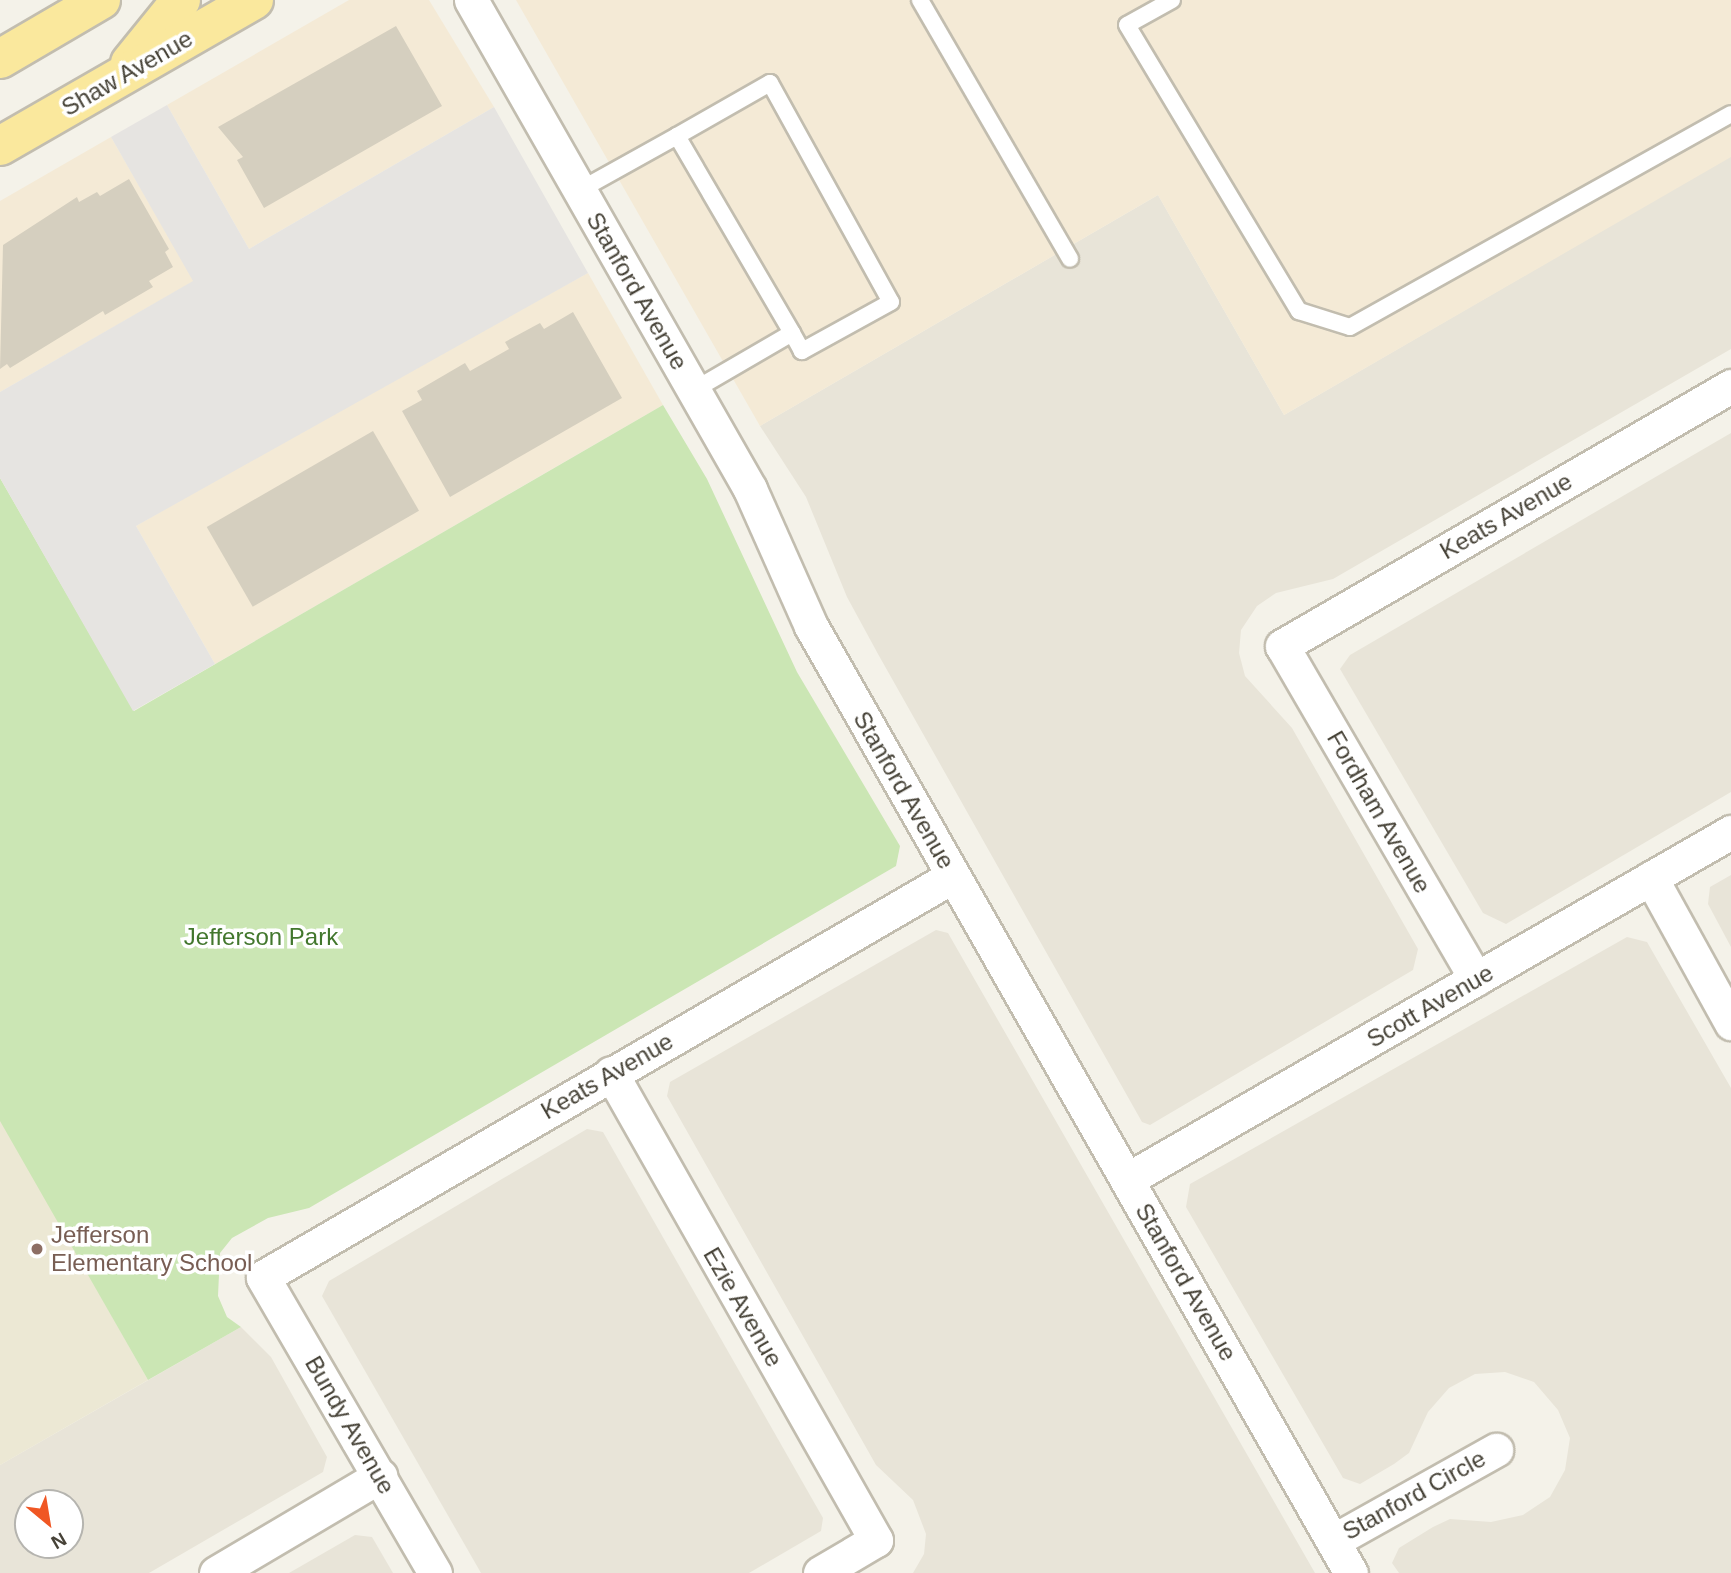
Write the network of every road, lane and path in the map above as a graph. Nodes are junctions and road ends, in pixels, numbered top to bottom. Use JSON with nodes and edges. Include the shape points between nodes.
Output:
{"nodes":[{"id":1,"x":101,"y":0,"type":"edge"},
{"id":2,"x":181,"y":0,"type":"edge"},
{"id":3,"x":254,"y":0,"type":"edge"},
{"id":4,"x":471,"y":0,"type":"edge"},
{"id":5,"x":920,"y":0,"type":"edge"},
{"id":6,"x":1172,"y":0,"type":"edge"},
{"id":7,"x":2,"y":56,"type":"edge"},
{"id":8,"x":116,"y":80,"type":"junction"},
{"id":9,"x":1731,"y":114,"type":"edge"},
{"id":10,"x":677,"y":136,"type":"junction"},
{"id":11,"x":0,"y":146,"type":"edge"},
{"id":12,"x":580,"y":190,"type":"junction"},
{"id":13,"x":1070,"y":259,"type":"dead end"},
{"id":14,"x":792,"y":333,"type":"junction"},
{"id":15,"x":1731,"y":386,"type":"edge"},
{"id":16,"x":694,"y":390,"type":"junction"},
{"id":17,"x":1282,"y":646,"type":"joint"},
{"id":18,"x":1731,"y":832,"type":"edge"},
{"id":19,"x":953,"y":876,"type":"junction"},
{"id":20,"x":1651,"y":878,"type":"junction"},
{"id":21,"x":1476,"y":979,"type":"junction"},
{"id":22,"x":1731,"y":1023,"type":"edge"},
{"id":23,"x":611,"y":1073,"type":"junction"},
{"id":24,"x":1128,"y":1179,"type":"junction"},
{"id":25,"x":263,"y":1277,"type":"joint"},
{"id":26,"x":1496,"y":1450,"type":"dead end"},
{"id":27,"x":380,"y":1476,"type":"junction"},
{"id":28,"x":1333,"y":1541,"type":"junction"},
{"id":29,"x":216,"y":1573,"type":"edge"},
{"id":30,"x":435,"y":1573,"type":"edge"},
{"id":31,"x":820,"y":1573,"type":"edge"},
{"id":32,"x":1351,"y":1573,"type":"edge"}],
"edges":[{"from":1,"to":7,"type":"main road"},
{"from":2,"to":8,"type":"main road"},
{"from":3,"to":8,"type":"main road","name":"Shaw Avenue"},
{"from":4,"to":12,"type":"street","name":"Stanford Avenue"},
{"from":5,"to":13,"type":"lane"},
{"from":6,"to":9,"type":"lane","via":[[1127,25],[1299,311],[1350,327]]},
{"from":8,"to":11,"type":"main road","name":"Shaw Avenue"},
{"from":10,"to":12,"type":"lane"},
{"from":10,"to":14,"type":"lane"},
{"from":10,"to":14,"type":"lane","via":[[770,83],[891,302],[802,351]]},
{"from":12,"to":16,"type":"street","name":"Stanford Avenue"},
{"from":14,"to":16,"type":"lane"},
{"from":15,"to":17,"type":"street","name":"Keats Avenue"},
{"from":16,"to":19,"type":"street","name":"Stanford Avenue","via":[[750,489],[811,626]]},
{"from":17,"to":21,"type":"street","name":"Fordham Avenue"},
{"from":18,"to":20,"type":"street","name":"Scott Avenue"},
{"from":19,"to":23,"type":"street","name":"Keats Avenue"},
{"from":19,"to":24,"type":"street","name":"Stanford Avenue"},
{"from":20,"to":21,"type":"street","name":"Scott Avenue"},
{"from":20,"to":22,"type":"street"},
{"from":21,"to":24,"type":"street","name":"Scott Avenue"},
{"from":23,"to":25,"type":"street","name":"Keats Avenue"},
{"from":23,"to":31,"type":"street","name":"Ezie Avenue","via":[[876,1540]]},
{"from":24,"to":28,"type":"street","name":"Stanford Avenue"},
{"from":25,"to":27,"type":"street","name":"Bundy Avenue"},
{"from":26,"to":28,"type":"street","name":"Stanford Circle"},
{"from":27,"to":29,"type":"street"},
{"from":27,"to":30,"type":"street","name":"Bundy Avenue"},
{"from":28,"to":32,"type":"street","name":"Stanford Avenue"}]}
